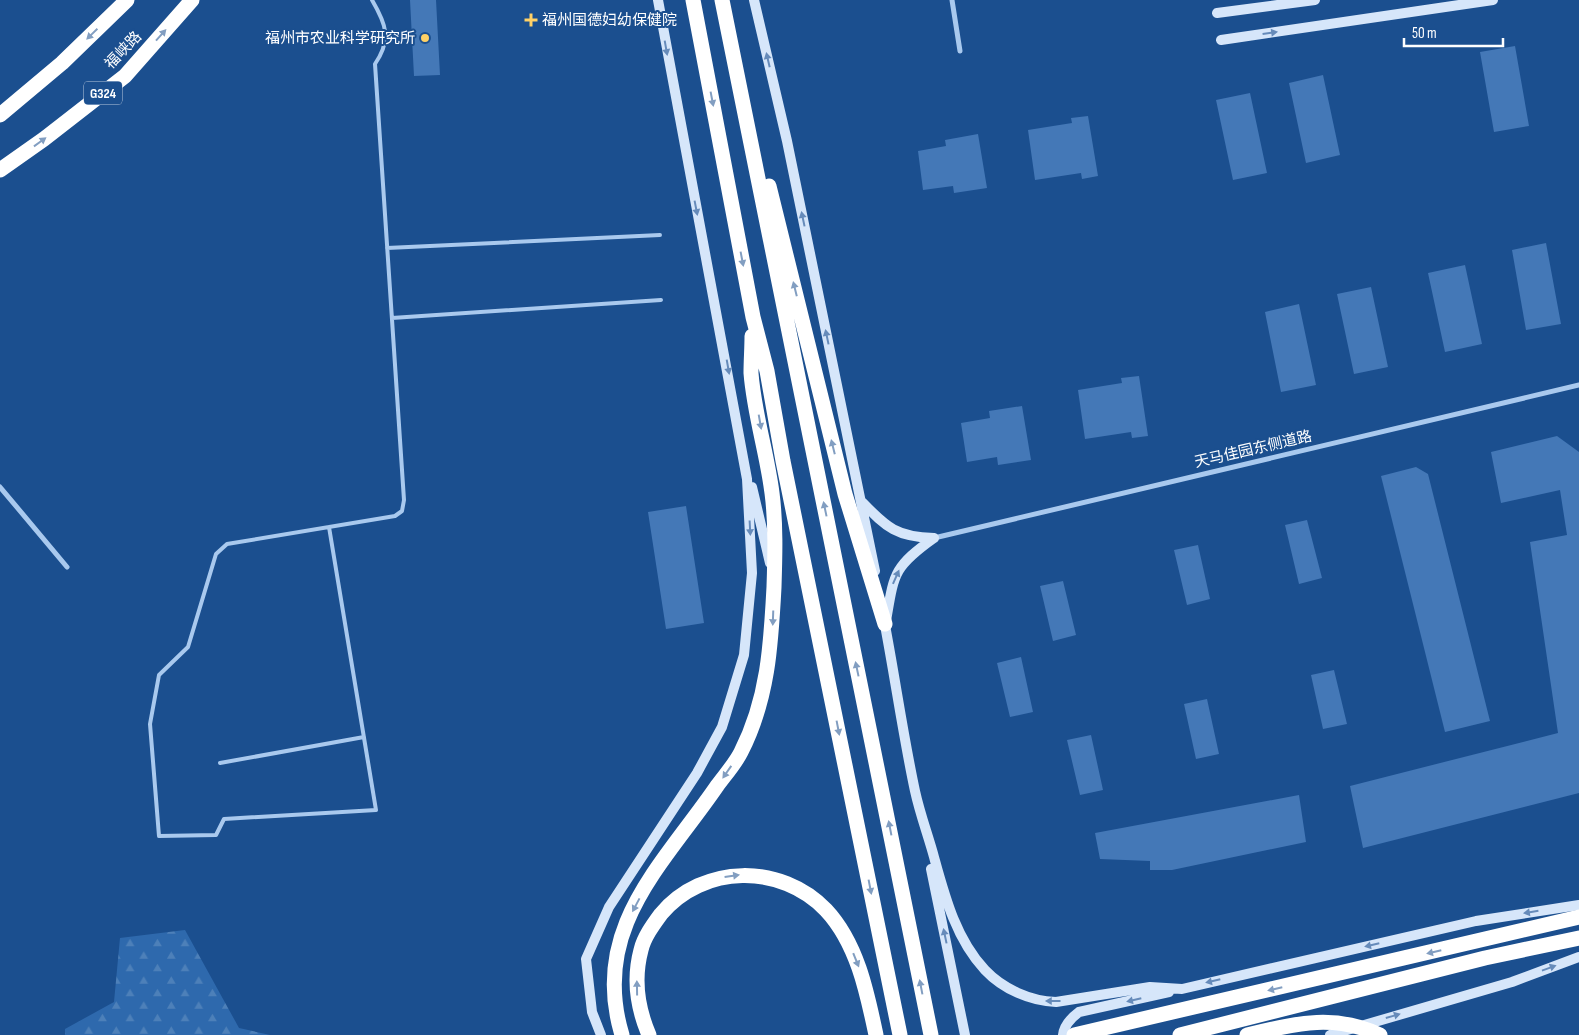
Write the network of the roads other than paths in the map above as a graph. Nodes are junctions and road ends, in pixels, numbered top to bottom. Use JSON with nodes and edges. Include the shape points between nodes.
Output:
{"nodes":[{"id":1,"x":127,"y":0,"type":"edge"},
{"id":2,"x":192,"y":0,"type":"edge"},
{"id":3,"x":372,"y":0,"type":"edge"},
{"id":4,"x":658,"y":0,"type":"edge"},
{"id":5,"x":693,"y":0,"type":"edge"},
{"id":6,"x":723,"y":0,"type":"edge"},
{"id":7,"x":754,"y":0,"type":"edge"},
{"id":8,"x":952,"y":0,"type":"edge"},
{"id":9,"x":1315,"y":0,"type":"edge"},
{"id":10,"x":1493,"y":0,"type":"edge"},
{"id":11,"x":1217,"y":13,"type":"dead end"},
{"id":12,"x":1221,"y":40,"type":"dead end"},
{"id":13,"x":960,"y":50,"type":"dead end"},
{"id":14,"x":0,"y":115,"type":"edge"},
{"id":15,"x":0,"y":170,"type":"edge"},
{"id":16,"x":660,"y":235,"type":"dead end"},
{"id":17,"x":387,"y":248,"type":"junction"},
{"id":18,"x":661,"y":300,"type":"dead end"},
{"id":19,"x":753,"y":317,"type":"junction"},
{"id":20,"x":392,"y":318,"type":"junction"},
{"id":21,"x":1579,"y":385,"type":"edge"},
{"id":22,"x":742,"y":450,"type":"junction"},
{"id":23,"x":0,"y":487,"type":"edge"},
{"id":24,"x":862,"y":502,"type":"junction"},
{"id":25,"x":329,"y":527,"type":"junction"},
{"id":26,"x":934,"y":538,"type":"junction"},
{"id":27,"x":67,"y":567,"type":"dead end"},
{"id":28,"x":774,"y":585,"type":"junction"},
{"id":29,"x":885,"y":624,"type":"junction"},
{"id":30,"x":364,"y":737,"type":"junction"},
{"id":31,"x":220,"y":763,"type":"dead end"},
{"id":32,"x":915,"y":792,"type":"junction"},
{"id":33,"x":1579,"y":905,"type":"edge"},
{"id":34,"x":1579,"y":917,"type":"edge"},
{"id":35,"x":1579,"y":938,"type":"edge"},
{"id":36,"x":1579,"y":958,"type":"edge"},
{"id":37,"x":1182,"y":989,"type":"junction"},
{"id":38,"x":601,"y":1035,"type":"edge"},
{"id":39,"x":622,"y":1035,"type":"edge"},
{"id":40,"x":649,"y":1035,"type":"edge"},
{"id":41,"x":876,"y":1035,"type":"edge"},
{"id":42,"x":900,"y":1035,"type":"edge"},
{"id":43,"x":931,"y":1035,"type":"edge"},
{"id":44,"x":965,"y":1035,"type":"edge"},
{"id":45,"x":1063,"y":1035,"type":"edge"},
{"id":46,"x":1074,"y":1035,"type":"edge"},
{"id":47,"x":1180,"y":1035,"type":"edge"},
{"id":48,"x":1246,"y":1035,"type":"edge"},
{"id":49,"x":1330,"y":1035,"type":"edge"},
{"id":50,"x":1380,"y":1035,"type":"edge"}],
"edges":[{"from":1,"to":14,"type":"highway","one_way":true,"via":[[62,64]]},
{"from":15,"to":2,"type":"highway","name":"福峡路","number":"G324","one_way":true,"via":[[125,76]]},
{"from":3,"to":17,"type":"lane","via":[[381,14],[386,32],[383,52],[375,64]]},
{"from":4,"to":22,"type":"main road","one_way":true},
{"from":5,"to":19,"type":"highway","one_way":true},
{"from":29,"to":6,"type":"highway","one_way":true,"via":[[845,494]]},
{"from":43,"to":6,"type":"highway","one_way":true},
{"from":24,"to":7,"type":"main road","one_way":true},
{"from":8,"to":13,"type":"street"},
{"from":9,"to":11,"type":"main road"},
{"from":12,"to":10,"type":"main road","one_way":true},
{"from":16,"to":17,"type":"lane"},
{"from":17,"to":20,"type":"lane"},
{"from":18,"to":20,"type":"lane"},
{"from":19,"to":28,"type":"highway","one_way":true,"via":[[751,374],[772,493]]},
{"from":19,"to":42,"type":"highway","one_way":true,"via":[[767,371]]},
{"from":20,"to":25,"type":"lane","via":[[404,500],[402,511],[394,516]]},
{"from":21,"to":26,"type":"street","name":"天马佳园东侧道路"},
{"from":22,"to":28,"type":"main road","via":[[764,530]]},
{"from":22,"to":38,"type":"main road","one_way":true,"via":[[747,479],[752,573],[744,655],[722,727],[697,773],[609,907],[586,959],[592,1012]]},
{"from":23,"to":27,"type":"street"},
{"from":24,"to":26,"type":"main road","via":[[885,526],[898,533]]},
{"from":24,"to":29,"type":"main road"},
{"from":25,"to":30,"type":"lane"},
{"from":25,"to":30,"type":"lane","via":[[227,544],[216,554],[188,647],[159,675],[150,724],[159,836],[216,835],[224,819],[376,810]]},
{"from":29,"to":26,"type":"main road","one_way":true,"via":[[894,578],[916,551]]},
{"from":28,"to":39,"type":"highway","one_way":true,"via":[[770,657],[760,701],[740,753],[651,876],[623,929],[614,968],[615,1010]]},
{"from":29,"to":32,"type":"main road"},
{"from":30,"to":31,"type":"lane"},
{"from":37,"to":32,"type":"main road","one_way":true,"via":[[1150,987],[1056,1002],[1024,996],[995,980],[967,947],[956,926],[946,902]]},
{"from":44,"to":32,"type":"main road","one_way":true},
{"from":33,"to":37,"type":"main road","one_way":true,"via":[[1476,921]]},
{"from":34,"to":46,"type":"highway","one_way":true},
{"from":35,"to":47,"type":"highway","via":[[1485,958]]},
{"from":49,"to":36,"type":"main road","one_way":true,"via":[[1512,982]]},
{"from":37,"to":45,"type":"main road","one_way":true,"via":[[1079,1012],[1068,1023]]},
{"from":40,"to":41,"type":"highway","one_way":true,"via":[[636,985],[641,949],[649,930],[670,904],[696,886],[731,876],[753,875],[794,886],[830,915],[844,935],[863,979]]},
{"from":48,"to":50,"type":"highway","via":[[1328,1021],[1352,1024]]}]}
